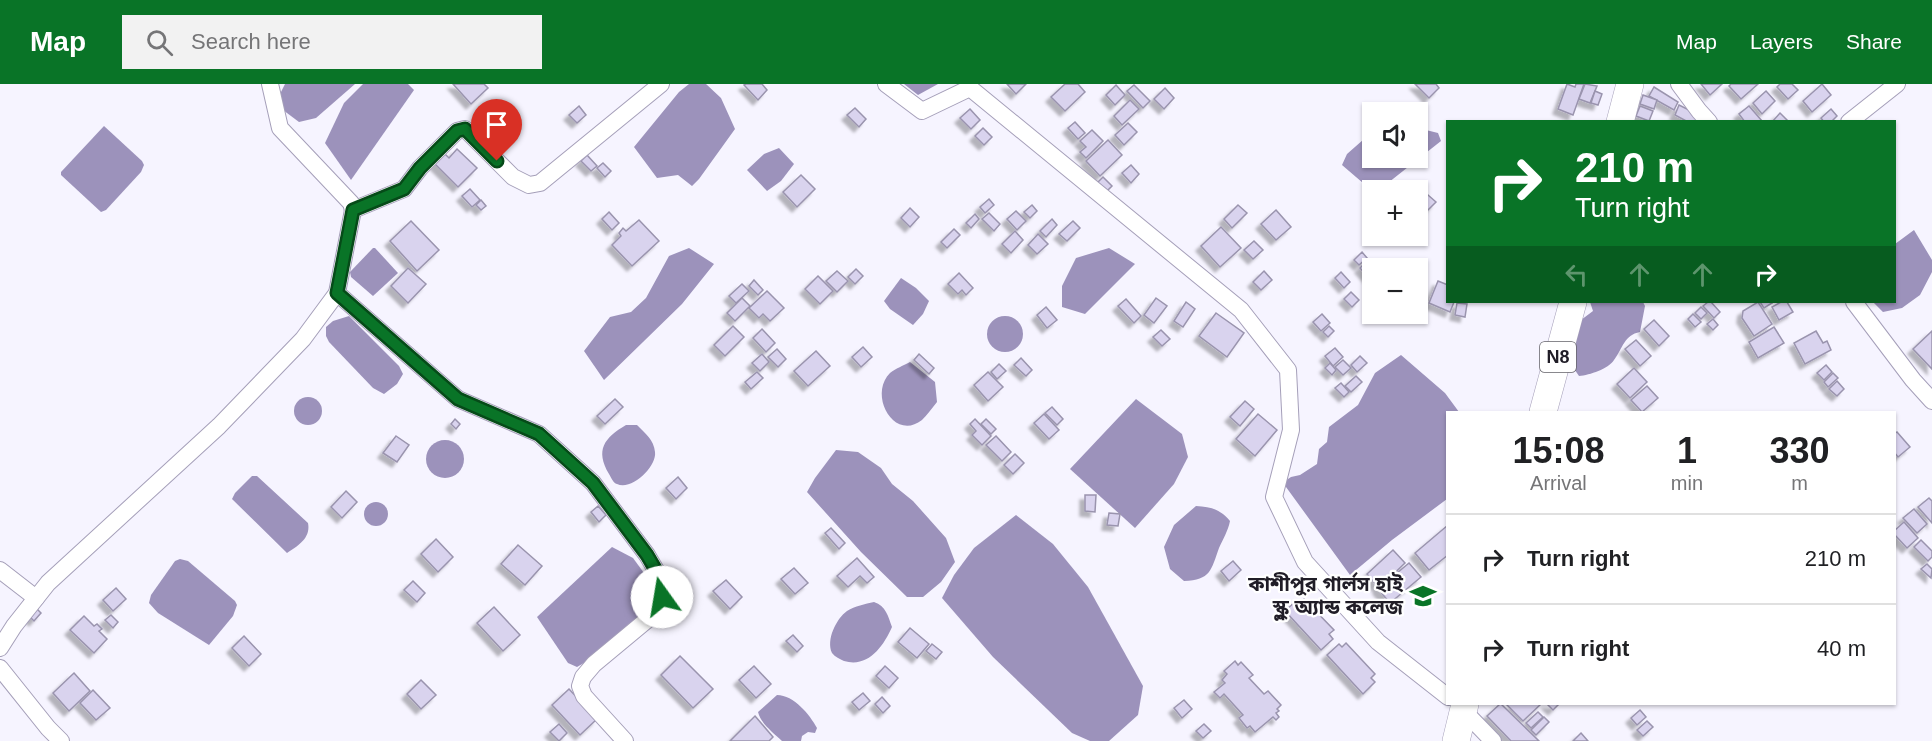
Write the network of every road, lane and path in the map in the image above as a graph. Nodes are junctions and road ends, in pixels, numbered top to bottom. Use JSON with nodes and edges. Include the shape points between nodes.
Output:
{"nodes":[{"id":1,"x":270,"y":84,"type":"edge"},
{"id":2,"x":661,"y":84,"type":"edge"},
{"id":3,"x":886,"y":84,"type":"edge"},
{"id":4,"x":1630,"y":84,"type":"edge"},
{"id":5,"x":1679,"y":84,"type":"edge"},
{"id":6,"x":1897,"y":84,"type":"edge"},
{"id":7,"x":1621,"y":120,"type":"edge"},
{"id":8,"x":1707,"y":120,"type":"edge"},
{"id":9,"x":1852,"y":120,"type":"edge"},
{"id":10,"x":353,"y":210,"type":"junction"},
{"id":11,"x":337,"y":293,"type":"junction"},
{"id":12,"x":1573,"y":303,"type":"edge"},
{"id":13,"x":1855,"y":303,"type":"edge"},
{"id":14,"x":1932,"y":401,"type":"edge"},
{"id":15,"x":1543,"y":411,"type":"edge"},
{"id":16,"x":0,"y":570,"type":"edge"},
{"id":17,"x":36,"y":598,"type":"junction"},
{"id":18,"x":0,"y":648,"type":"edge"},
{"id":19,"x":0,"y":668,"type":"edge"},
{"id":20,"x":1446,"y":694,"type":"edge"},
{"id":21,"x":1458,"y":705,"type":"edge"},
{"id":22,"x":1460,"y":705,"type":"edge"},
{"id":23,"x":61,"y":741,"type":"edge"},
{"id":24,"x":625,"y":741,"type":"edge"},
{"id":25,"x":1456,"y":741,"type":"edge"},
{"id":26,"x":1493,"y":741,"type":"edge"}],
"edges":[{"from":1,"to":10,"type":"street","via":[[280,128],[351,203]]},
{"from":2,"to":10,"type":"street","via":[[540,183],[530,185],[513,177],[465,129],[457,131],[404,189]]},
{"from":3,"to":20,"type":"street","via":[[922,111],[970,88],[1241,310],[1288,370],[1291,430],[1274,497],[1305,562],[1378,642]]},
{"from":4,"to":7,"type":"highway"},
{"from":5,"to":8,"type":"street"},
{"from":6,"to":9,"type":"street"},
{"from":10,"to":11,"type":"street"},
{"from":11,"to":17,"type":"street","via":[[303,339],[219,426]]},
{"from":11,"to":24,"type":"street","via":[[458,399],[539,434],[593,483],[647,555],[664,584],[659,610],[594,664],[580,686],[584,696]]},
{"from":12,"to":15,"type":"highway","number":"N8"},
{"from":13,"to":14,"type":"street"},
{"from":16,"to":17,"type":"street"},
{"from":17,"to":18,"type":"street"},
{"from":19,"to":23,"type":"street"},
{"from":21,"to":25,"type":"highway"},
{"from":22,"to":26,"type":"street"}]}
